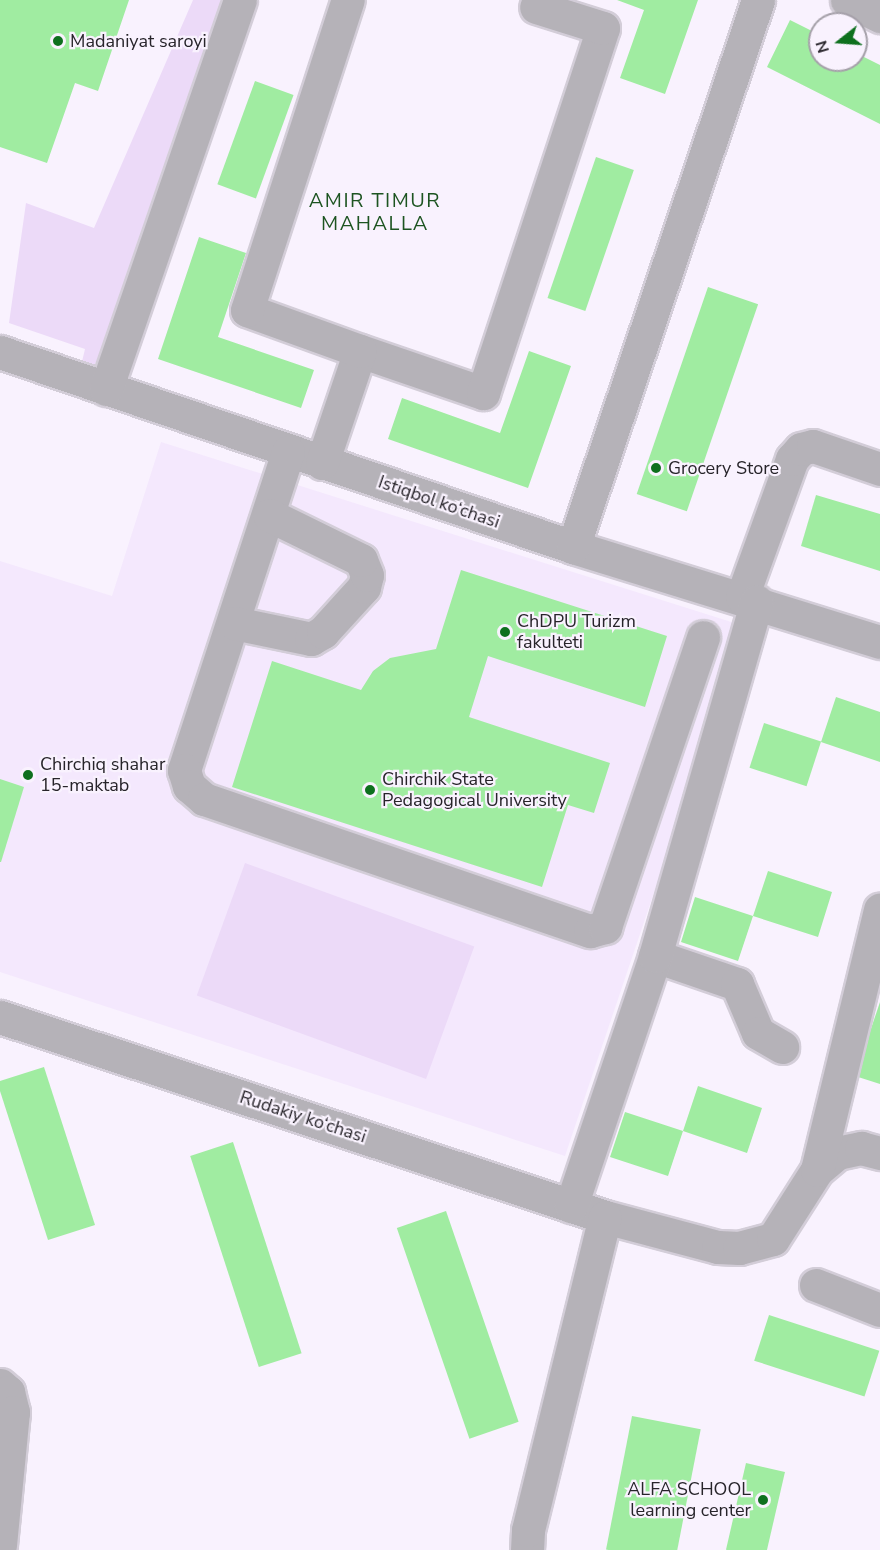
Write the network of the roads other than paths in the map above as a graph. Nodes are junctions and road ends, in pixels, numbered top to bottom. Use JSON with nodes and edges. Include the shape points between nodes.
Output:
{"nodes":[{"id":1,"x":240,"y":0,"type":"edge"},
{"id":2,"x":348,"y":0,"type":"edge"},
{"id":3,"x":758,"y":0,"type":"edge"},
{"id":4,"x":847,"y":0,"type":"edge"},
{"id":5,"x":529,"y":2,"type":"edge"},
{"id":6,"x":880,"y":16,"type":"edge"},
{"id":7,"x":360,"y":351,"type":"junction"},
{"id":8,"x":0,"y":352,"type":"edge"},
{"id":9,"x":106,"y":389,"type":"junction"},
{"id":10,"x":288,"y":452,"type":"junction"},
{"id":11,"x":322,"y":463,"type":"junction"},
{"id":12,"x":880,"y":469,"type":"edge"},
{"id":13,"x":269,"y":515,"type":"junction"},
{"id":14,"x":573,"y":547,"type":"junction"},
{"id":15,"x":749,"y":599,"type":"junction"},
{"id":16,"x":234,"y":623,"type":"junction"},
{"id":17,"x":703,"y":637,"type":"dead end"},
{"id":18,"x":880,"y":642,"type":"edge"},
{"id":19,"x":880,"y":909,"type":"edge"},
{"id":20,"x":655,"y":956,"type":"junction"},
{"id":21,"x":0,"y":1017,"type":"edge"},
{"id":22,"x":783,"y":1047,"type":"dead end"},
{"id":23,"x":880,"y":1153,"type":"edge"},
{"id":24,"x":817,"y":1170,"type":"junction"},
{"id":25,"x":571,"y":1206,"type":"junction"},
{"id":26,"x":605,"y":1217,"type":"junction"},
{"id":27,"x":816,"y":1285,"type":"dead end"},
{"id":28,"x":880,"y":1310,"type":"edge"},
{"id":29,"x":0,"y":1385,"type":"edge"},
{"id":30,"x":0,"y":1545,"type":"edge"},
{"id":31,"x":527,"y":1550,"type":"edge"}],
"edges":[{"from":1,"to":9,"type":"street"},
{"from":2,"to":7,"type":"street","via":[[247,310]]},
{"from":3,"to":14,"type":"street"},
{"from":4,"to":6,"type":"street"},
{"from":5,"to":7,"type":"street","via":[[603,28],[483,393]]},
{"from":7,"to":11,"type":"street"},
{"from":8,"to":9,"type":"street","name":"Istiqbol ko‘chasi"},
{"from":9,"to":10,"type":"street","name":"Istiqbol ko‘chasi"},
{"from":10,"to":11,"type":"street","name":"Istiqbol ko‘chasi"},
{"from":10,"to":13,"type":"street"},
{"from":11,"to":14,"type":"street","name":"Istiqbol ko‘chasi"},
{"from":12,"to":15,"type":"street","via":[[813,446],[801,449],[792,459]]},
{"from":13,"to":16,"type":"street"},
{"from":13,"to":16,"type":"street","via":[[361,560],[367,575],[364,587],[323,632],[311,639]]},
{"from":14,"to":15,"type":"street","name":"Istiqbol ko‘chasi"},
{"from":15,"to":18,"type":"street","name":"Istiqbol ko‘chasi"},
{"from":15,"to":20,"type":"street"},
{"from":16,"to":17,"type":"street","via":[[184,770],[189,786],[204,799],[590,931],[605,927]]},
{"from":19,"to":24,"type":"street"},
{"from":20,"to":22,"type":"street","via":[[737,984],[758,1033]]},
{"from":20,"to":25,"type":"street"},
{"from":21,"to":25,"type":"street","name":"Rudakiy ko‘chasi"},
{"from":23,"to":24,"type":"street","via":[[849,1149]]},
{"from":24,"to":26,"type":"street","name":"Rudakiy ko‘chasi","via":[[773,1239],[760,1244],[718,1247]]},
{"from":25,"to":26,"type":"street","name":"Rudakiy ko‘chasi"},
{"from":26,"to":31,"type":"street","via":[[528,1530]]},
{"from":27,"to":28,"type":"street"},
{"from":29,"to":30,"type":"street","via":[[9,1392],[13,1412]]}]}
